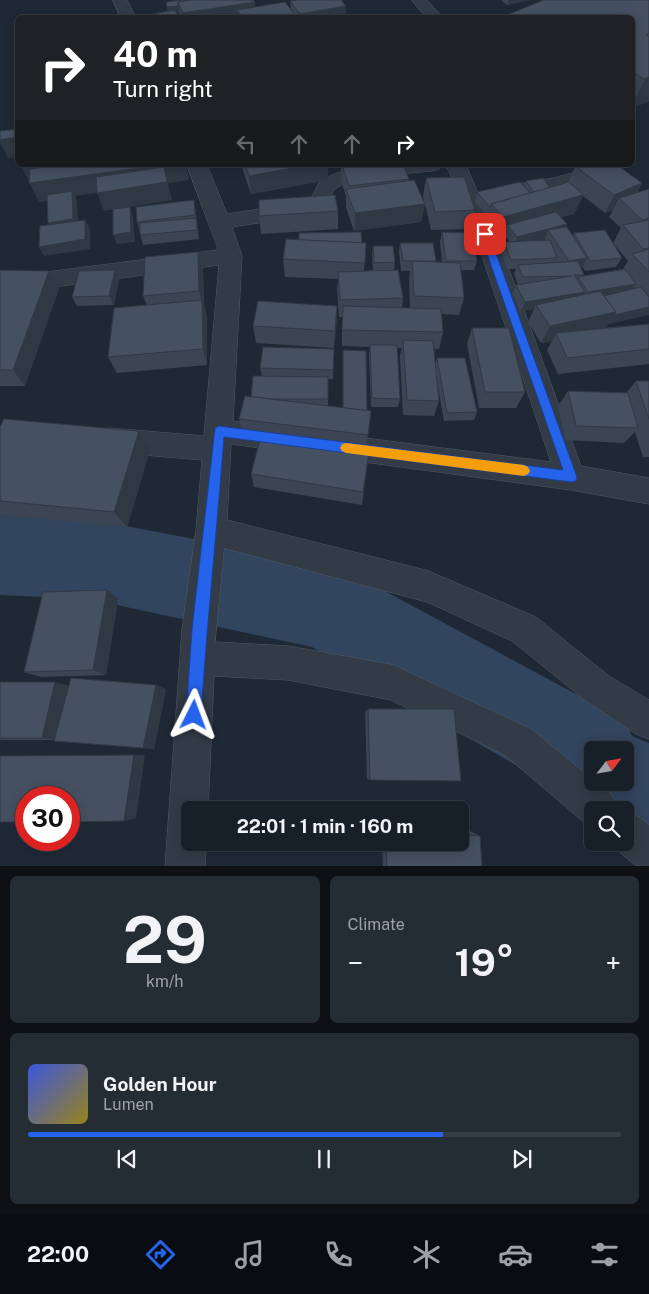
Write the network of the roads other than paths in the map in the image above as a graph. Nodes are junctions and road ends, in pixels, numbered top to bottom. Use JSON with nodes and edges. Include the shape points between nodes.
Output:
{"nodes":[{"id":1,"x":120,"y":0,"type":"edge"},
{"id":2,"x":419,"y":0,"type":"edge"},
{"id":3,"x":128,"y":15,"type":"edge"},
{"id":4,"x":433,"y":15,"type":"edge"},
{"id":5,"x":198,"y":167,"type":"edge"},
{"id":6,"x":416,"y":167,"type":"edge"},
{"id":7,"x":457,"y":167,"type":"edge"},
{"id":8,"x":617,"y":168,"type":"edge"},
{"id":9,"x":471,"y":197,"type":"junction"},
{"id":10,"x":220,"y":222,"type":"junction"},
{"id":11,"x":231,"y":256,"type":"junction"},
{"id":12,"x":0,"y":286,"type":"edge"},
{"id":13,"x":89,"y":439,"type":"edge"},
{"id":14,"x":218,"y":440,"type":"junction"},
{"id":15,"x":571,"y":477,"type":"junction"},
{"id":16,"x":649,"y":491,"type":"edge"},
{"id":17,"x":211,"y":534,"type":"junction"},
{"id":18,"x":198,"y":644,"type":"junction"},
{"id":19,"x":649,"y":721,"type":"edge"},
{"id":20,"x":589,"y":801,"type":"edge"},
{"id":21,"x":634,"y":838,"type":"edge"},
{"id":22,"x":649,"y":851,"type":"edge"},
{"id":23,"x":184,"y":866,"type":"edge"}],
"edges":[{"from":1,"to":3,"type":"street"},
{"from":2,"to":4,"type":"street"},
{"from":5,"to":10,"type":"street"},
{"from":6,"to":10,"type":"street","via":[[346,176],[332,181],[315,208]]},
{"from":7,"to":9,"type":"street"},
{"from":8,"to":9,"type":"street","via":[[554,184]]},
{"from":9,"to":15,"type":"street"},
{"from":10,"to":11,"type":"street"},
{"from":11,"to":12,"type":"street"},
{"from":11,"to":14,"type":"street"},
{"from":13,"to":14,"type":"street"},
{"from":14,"to":15,"type":"street"},
{"from":14,"to":17,"type":"street"},
{"from":15,"to":16,"type":"street"},
{"from":17,"to":18,"type":"street"},
{"from":17,"to":19,"type":"street","via":[[429,587],[524,630],[597,688]]},
{"from":18,"to":20,"type":"street","via":[[394,683],[518,742]]},
{"from":18,"to":23,"type":"street"},
{"from":21,"to":22,"type":"street"}]}
